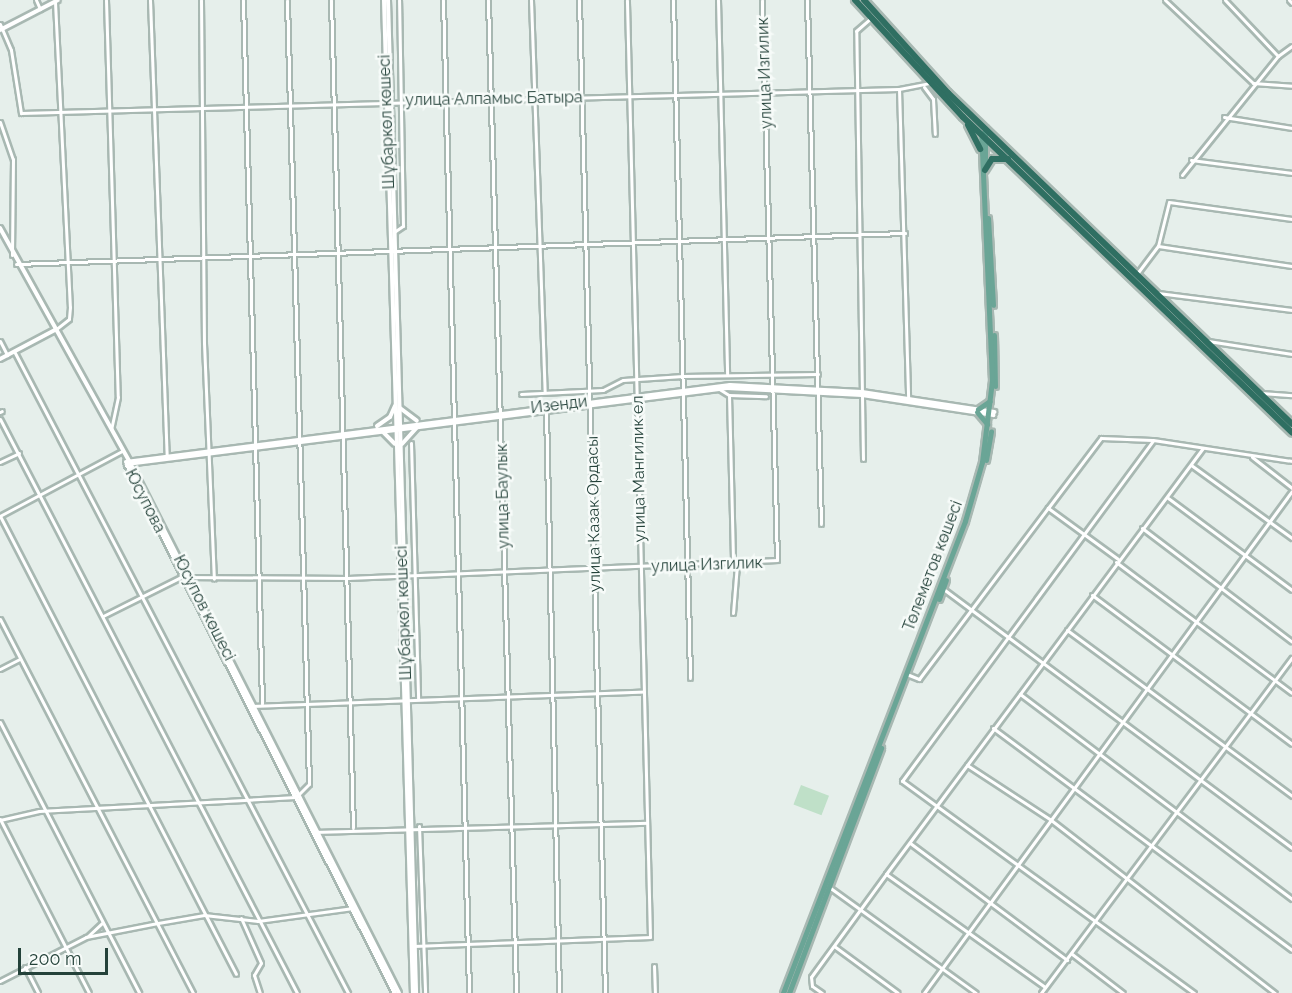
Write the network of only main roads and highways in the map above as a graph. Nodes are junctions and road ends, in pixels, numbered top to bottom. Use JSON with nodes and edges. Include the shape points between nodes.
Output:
{"nodes":[{"id":1,"x":855,"y":0,"type":"edge"},
{"id":2,"x":864,"y":0,"type":"edge"},
{"id":3,"x":963,"y":117,"type":"junction"},
{"id":4,"x":983,"y":130,"type":"junction"},
{"id":5,"x":980,"y":148,"type":"junction"},
{"id":6,"x":1010,"y":160,"type":"junction"},
{"id":7,"x":985,"y":170,"type":"junction"},
{"id":8,"x":1135,"y":276,"type":"junction"},
{"id":9,"x":991,"y":397,"type":"junction"},
{"id":10,"x":992,"y":413,"type":"junction"},
{"id":11,"x":1292,"y":424,"type":"edge"},
{"id":12,"x":988,"y":428,"type":"junction"},
{"id":13,"x":1292,"y":433,"type":"edge"},
{"id":14,"x":941,"y":588,"type":"junction"},
{"id":15,"x":827,"y":886,"type":"junction"},
{"id":16,"x":783,"y":993,"type":"edge"},
{"id":17,"x":789,"y":993,"type":"edge"}],
"edges":[{"from":1,"to":3,"type":"highway"},
{"from":2,"to":4,"type":"highway"},
{"from":3,"to":4,"type":"highway"},
{"from":3,"to":5,"type":"highway"},
{"from":4,"to":5,"type":"main road","name":"Төлеметов көшесі"},
{"from":4,"to":6,"type":"highway"},
{"from":4,"to":7,"type":"main road","name":"Төлеметов көшесі"},
{"from":4,"to":8,"type":"highway"},
{"from":5,"to":9,"type":"main road","name":"Төлеметов көшесі"},
{"from":6,"to":7,"type":"highway","via":[[992,159]]},
{"from":6,"to":8,"type":"highway"},
{"from":7,"to":10,"type":"main road","name":"Төлеметов көшесі"},
{"from":8,"to":11,"type":"highway"},
{"from":8,"to":13,"type":"highway"},
{"from":9,"to":10,"type":"main road","name":"Төлеметов көшесі"},
{"from":9,"to":12,"type":"main road","via":[[989,405],[977,411]]},
{"from":10,"to":12,"type":"main road","name":"Төлеметов көшесі"},
{"from":10,"to":14,"type":"main road","name":"Төлеметов көшесі","via":[[978,492]]},
{"from":12,"to":14,"type":"main road","name":"Төлеметов көшесі","via":[[975,491]]},
{"from":14,"to":15,"type":"main road","name":"Төлеметов көшесі"},
{"from":14,"to":15,"type":"main road","name":"Төлеметов көшесі"},
{"from":15,"to":16,"type":"main road","name":"Төлеметов көшесі"},
{"from":15,"to":17,"type":"main road","name":"Төлеметов көшесі"}]}
